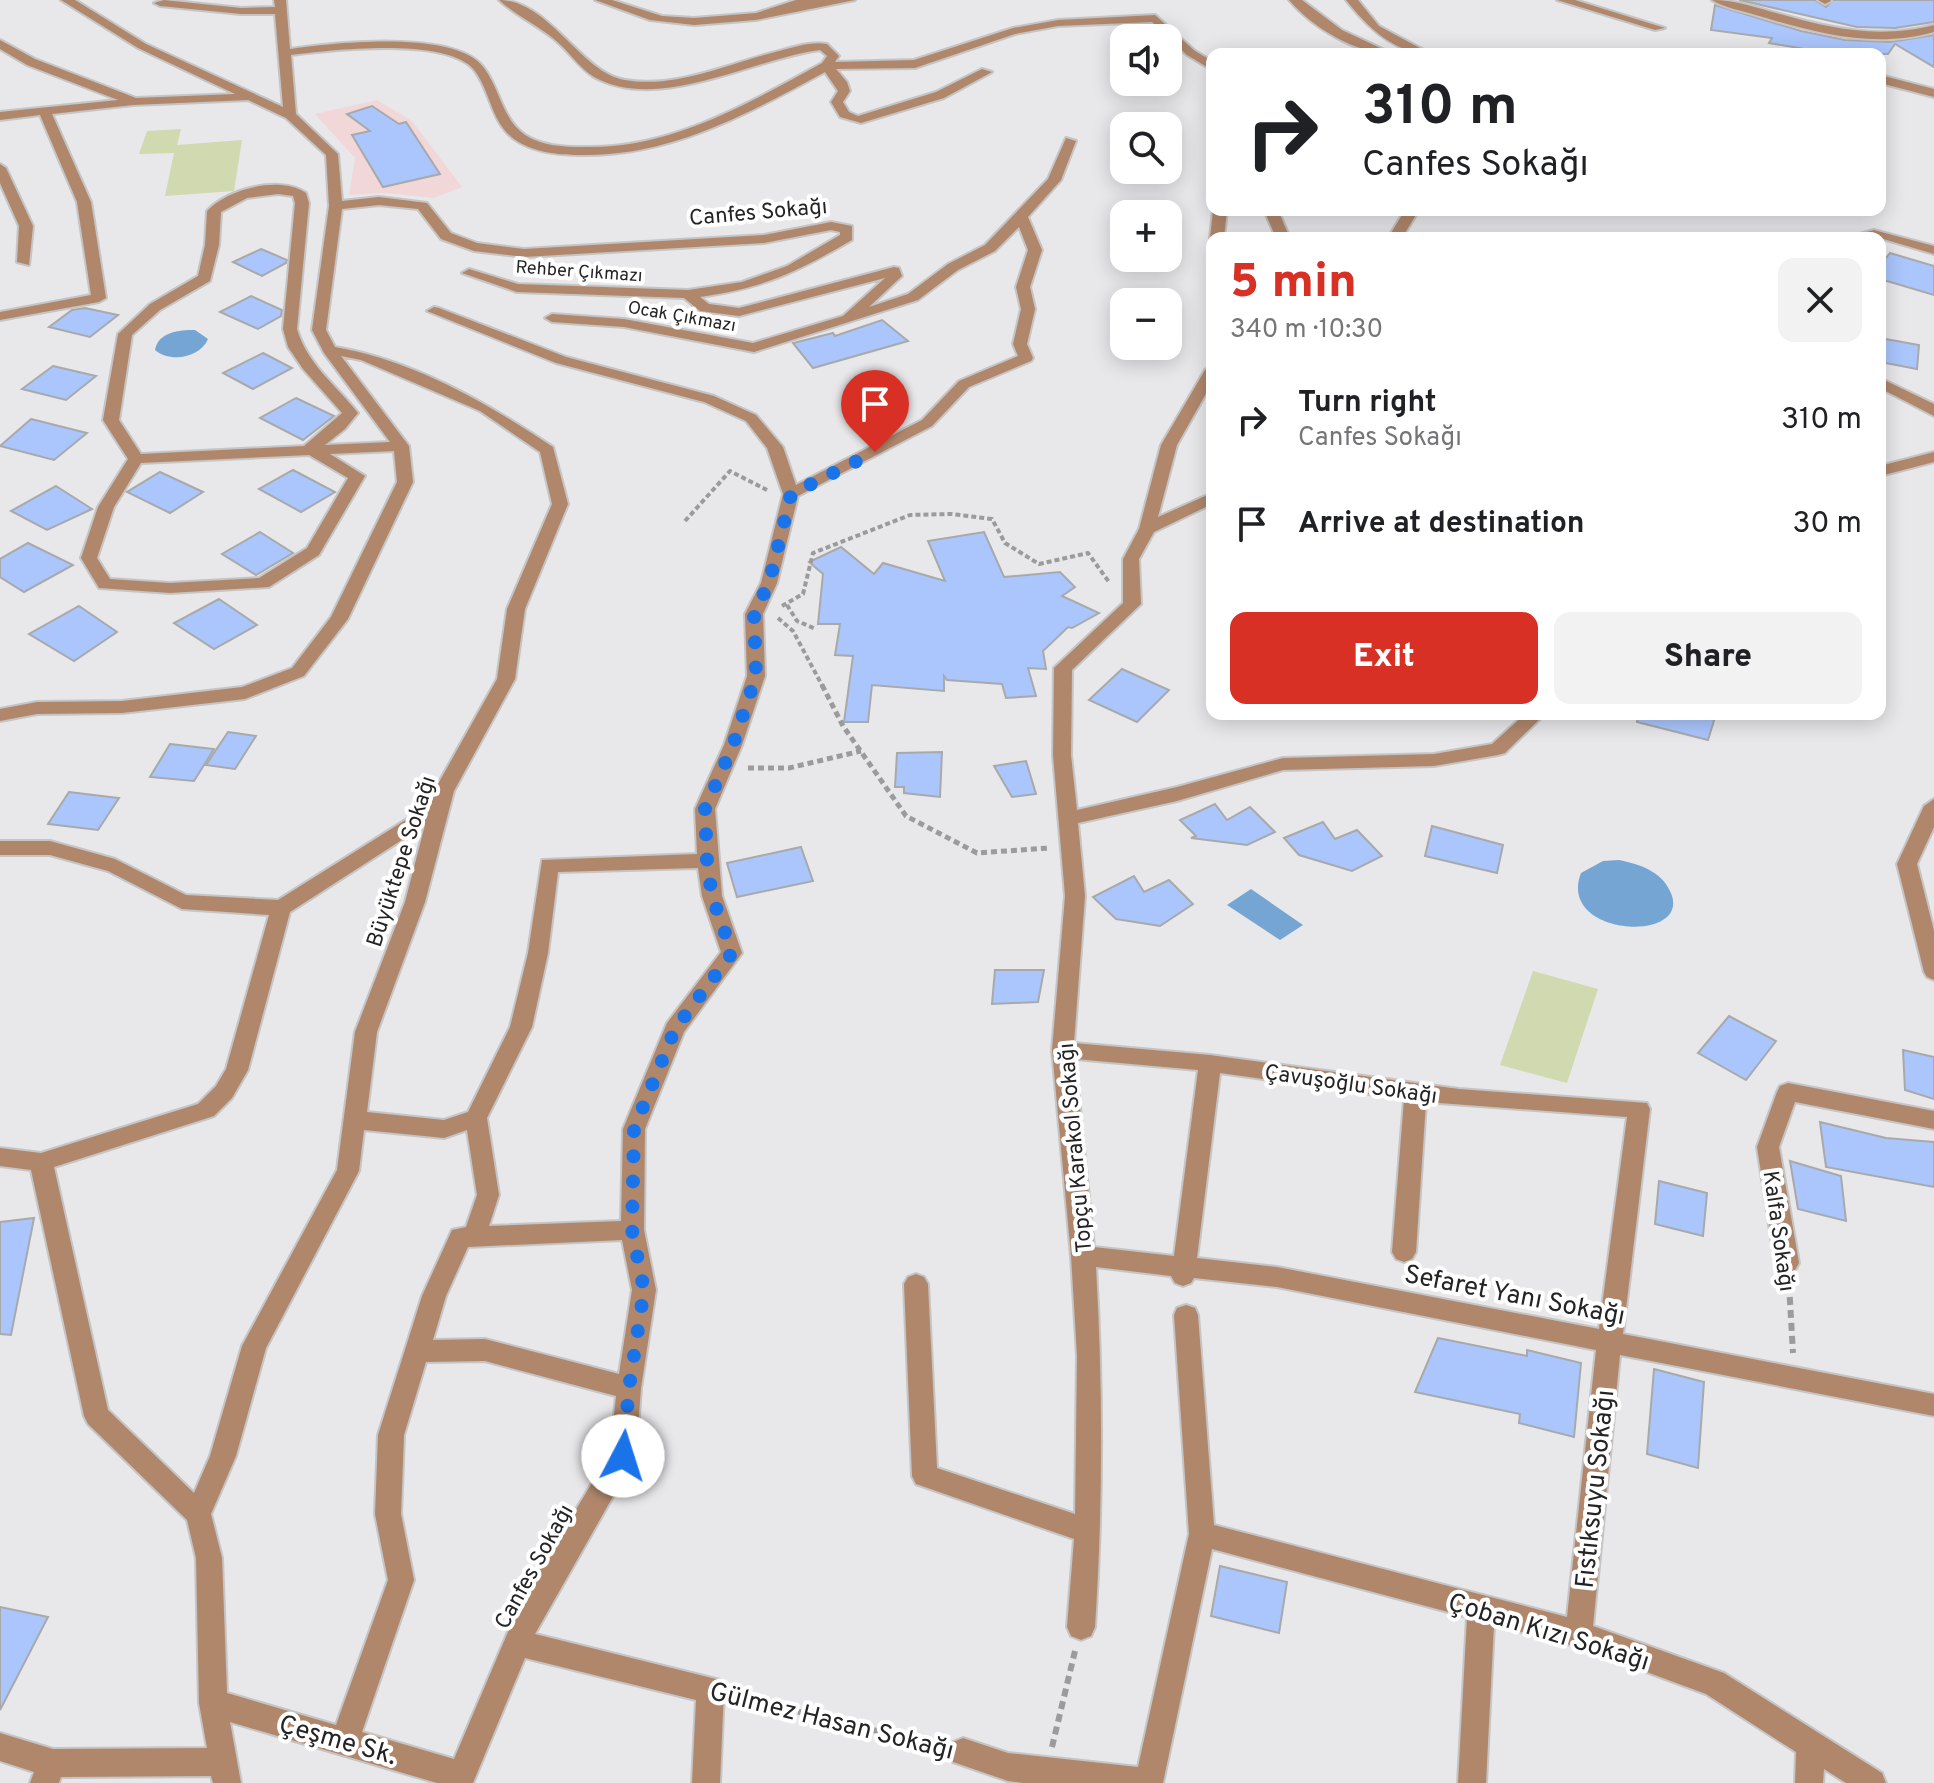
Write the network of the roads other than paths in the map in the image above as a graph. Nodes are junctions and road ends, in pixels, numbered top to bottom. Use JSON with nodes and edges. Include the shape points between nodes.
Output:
{"nodes":[{"id":1,"x":67,"y":0,"type":"edge"},
{"id":2,"x":505,"y":0,"type":"edge"},
{"id":3,"x":601,"y":0,"type":"edge"},
{"id":4,"x":849,"y":0,"type":"edge"},
{"id":5,"x":1159,"y":0,"type":"edge"},
{"id":6,"x":1295,"y":0,"type":"edge"},
{"id":7,"x":1352,"y":0,"type":"edge"},
{"id":8,"x":1563,"y":0,"type":"edge"},
{"id":9,"x":1718,"y":0,"type":"edge"},
{"id":10,"x":160,"y":3,"type":"dead end"},
{"id":11,"x":799,"y":3,"type":"edge"},
{"id":12,"x":280,"y":5,"type":"edge"},
{"id":13,"x":1155,"y":18,"type":"junction"},
{"id":14,"x":1659,"y":28,"type":"dead end"},
{"id":15,"x":1934,"y":28,"type":"edge"},
{"id":16,"x":1337,"y":30,"type":"junction"},
{"id":17,"x":0,"y":44,"type":"edge"},
{"id":18,"x":1371,"y":48,"type":"edge"},
{"id":19,"x":1395,"y":48,"type":"edge"},
{"id":20,"x":1413,"y":48,"type":"edge"},
{"id":21,"x":283,"y":53,"type":"junction"},
{"id":22,"x":1206,"y":62,"type":"edge"},
{"id":23,"x":826,"y":66,"type":"junction"},
{"id":24,"x":986,"y":72,"type":"dead end"},
{"id":25,"x":1886,"y":81,"type":"edge"},
{"id":26,"x":1934,"y":93,"type":"edge"},
{"id":27,"x":249,"y":97,"type":"junction"},
{"id":28,"x":135,"y":102,"type":"junction"},
{"id":29,"x":44,"y":111,"type":"junction"},
{"id":30,"x":290,"y":115,"type":"junction"},
{"id":31,"x":0,"y":116,"type":"edge"},
{"id":32,"x":1070,"y":141,"type":"dead end"},
{"id":33,"x":0,"y":168,"type":"edge"},
{"id":34,"x":336,"y":206,"type":"junction"},
{"id":35,"x":1021,"y":217,"type":"junction"},
{"id":36,"x":1886,"y":237,"type":"edge"},
{"id":37,"x":1934,"y":250,"type":"edge"},
{"id":38,"x":24,"y":262,"type":"dead end"},
{"id":39,"x":469,"y":273,"type":"dead end"},
{"id":40,"x":688,"y":294,"type":"junction"},
{"id":41,"x":434,"y":311,"type":"dead end"},
{"id":42,"x":0,"y":316,"type":"edge"},
{"id":43,"x":552,"y":318,"type":"dead end"},
{"id":44,"x":848,"y":319,"type":"junction"},
{"id":45,"x":329,"y":350,"type":"junction"},
{"id":46,"x":1206,"y":380,"type":"edge"},
{"id":47,"x":1886,"y":385,"type":"edge"},
{"id":48,"x":1934,"y":411,"type":"edge"},
{"id":49,"x":401,"y":446,"type":"junction"},
{"id":50,"x":310,"y":449,"type":"junction"},
{"id":51,"x":1934,"y":457,"type":"edge"},
{"id":52,"x":136,"y":459,"type":"junction"},
{"id":53,"x":1886,"y":469,"type":"edge"},
{"id":54,"x":790,"y":498,"type":"junction"},
{"id":55,"x":1206,"y":501,"type":"edge"},
{"id":56,"x":1147,"y":529,"type":"junction"},
{"id":57,"x":1,"y":713,"type":"edge"},
{"id":58,"x":1529,"y":720,"type":"edge"},
{"id":59,"x":1934,"y":806,"type":"edge"},
{"id":60,"x":440,"y":807,"type":"junction"},
{"id":61,"x":1068,"y":819,"type":"junction"},
{"id":62,"x":0,"y":848,"type":"edge"},
{"id":63,"x":707,"y":861,"type":"junction"},
{"id":64,"x":281,"y":908,"type":"junction"},
{"id":65,"x":1934,"y":972,"type":"edge"},
{"id":66,"x":1063,"y":1050,"type":"junction"},
{"id":67,"x":1210,"y":1063,"type":"junction"},
{"id":68,"x":1416,"y":1092,"type":"junction"},
{"id":69,"x":1639,"y":1109,"type":"joint"},
{"id":70,"x":476,"y":1118,"type":"junction"},
{"id":71,"x":355,"y":1120,"type":"junction"},
{"id":72,"x":1934,"y":1120,"type":"edge"},
{"id":73,"x":0,"y":1157,"type":"edge"},
{"id":74,"x":41,"y":1162,"type":"junction"},
{"id":75,"x":632,"y":1230,"type":"junction"},
{"id":76,"x":474,"y":1237,"type":"junction"},
{"id":77,"x":1404,"y":1252,"type":"dead end"},
{"id":78,"x":1083,"y":1256,"type":"junction"},
{"id":79,"x":1787,"y":1263,"type":"road end"},
{"id":80,"x":1183,"y":1272,"type":"junction"},
{"id":81,"x":916,"y":1284,"type":"dead end"},
{"id":82,"x":1186,"y":1315,"type":"dead end"},
{"id":83,"x":1609,"y":1344,"type":"junction"},
{"id":84,"x":417,"y":1351,"type":"junction"},
{"id":85,"x":629,"y":1388,"type":"junction"},
{"id":86,"x":1934,"y":1405,"type":"edge"},
{"id":87,"x":198,"y":1514,"type":"junction"},
{"id":88,"x":1088,"y":1531,"type":"junction"},
{"id":89,"x":1202,"y":1534,"type":"junction"},
{"id":90,"x":1481,"y":1609,"type":"junction"},
{"id":91,"x":1081,"y":1627,"type":"road end"},
{"id":92,"x":1579,"y":1634,"type":"junction"},
{"id":93,"x":518,"y":1643,"type":"junction"},
{"id":94,"x":213,"y":1703,"type":"junction"},
{"id":95,"x":345,"y":1740,"type":"junction"},
{"id":96,"x":1811,"y":1744,"type":"junction"},
{"id":97,"x":0,"y":1747,"type":"edge"},
{"id":98,"x":963,"y":1752,"type":"road end"},
{"id":99,"x":225,"y":1772,"type":"edge"},
{"id":100,"x":48,"y":1773,"type":"edge"},
{"id":101,"x":461,"y":1780,"type":"edge"},
{"id":102,"x":706,"y":1783,"type":"edge"},
{"id":103,"x":1148,"y":1783,"type":"edge"},
{"id":104,"x":1472,"y":1783,"type":"edge"},
{"id":105,"x":1809,"y":1783,"type":"edge"},
{"id":106,"x":1872,"y":1783,"type":"edge"}],
"edges":[{"from":1,"to":27,"type":"street","via":[[142,46]]},
{"from":2,"to":23,"type":"street","via":[[575,50],[597,74],[624,85],[709,75],[800,47],[823,46],[833,56]]},
{"from":3,"to":11,"type":"street","via":[[682,22],[759,14]]},
{"from":4,"to":11,"type":"street"},
{"from":5,"to":13,"type":"street"},
{"from":6,"to":16,"type":"street"},
{"from":7,"to":20,"type":"street","via":[[1375,28]]},
{"from":8,"to":14,"type":"street"},
{"from":9,"to":15,"type":"street","via":[[1862,35],[1887,37]]},
{"from":10,"to":12,"type":"street","via":[[241,11]]},
{"from":12,"to":21,"type":"street"},
{"from":13,"to":22,"type":"street"},
{"from":13,"to":23,"type":"street","via":[[1013,31],[915,64]]},
{"from":16,"to":18,"type":"street"},
{"from":16,"to":19,"type":"street"},
{"from":17,"to":28,"type":"street","via":[[31,62]]},
{"from":21,"to":23,"type":"street","via":[[316,47],[420,47],[460,53],[478,66],[514,134],[538,147],[587,152],[631,150],[680,139]]},
{"from":21,"to":30,"type":"street"},
{"from":23,"to":24,"type":"street","via":[[844,91],[837,102],[844,114],[857,120],[940,95]]},
{"from":25,"to":26,"type":"street"},
{"from":27,"to":28,"type":"street"},
{"from":27,"to":30,"type":"street"},
{"from":28,"to":29,"type":"street"},
{"from":29,"to":31,"type":"street"},
{"from":29,"to":42,"type":"street","via":[[84,202],[99,298]]},
{"from":30,"to":34,"type":"street","via":[[332,154]]},
{"from":32,"to":35,"type":"street","via":[[1054,180]]},
{"from":33,"to":38,"type":"street","via":[[26,226]]},
{"from":34,"to":40,"type":"street","name":"Canfes Sokağı","via":[[379,201],[422,206],[446,236],[474,247],[524,253],[764,239],[831,226],[847,229],[847,237],[792,269],[745,286]]},
{"from":34,"to":45,"type":"street","via":[[319,330]]},
{"from":35,"to":44,"type":"street","via":[[990,248],[913,297]]},
{"from":35,"to":54,"type":"street","via":[[1035,250],[1023,287],[1028,309],[1020,344],[1026,358],[964,384],[927,423]]},
{"from":36,"to":37,"type":"street"},
{"from":39,"to":40,"type":"street","name":"Rehber Çıkmazı","via":[[517,288]]},
{"from":40,"to":44,"type":"street","via":[[705,308],[739,312],[894,271],[895,276]]},
{"from":41,"to":54,"type":"street","via":[[561,360],[709,399],[751,418],[775,447]]},
{"from":43,"to":44,"type":"street","name":"Ocak Çıkmazı","via":[[624,323],[754,348]]},
{"from":45,"to":49,"type":"street"},
{"from":45,"to":60,"type":"street","name":"Büyüktepe Sokağı","via":[[365,356],[485,408],[547,450],[560,504],[516,609],[506,679]]},
{"from":46,"to":56,"type":"street","via":[[1169,445]]},
{"from":47,"to":48,"type":"street"},
{"from":49,"to":50,"type":"street"},
{"from":49,"to":57,"type":"street","via":[[405,482],[339,619],[298,672],[245,693]]},
{"from":50,"to":52,"type":"street"},
{"from":50,"to":52,"type":"street","via":[[357,476],[313,551],[263,583],[170,588],[105,584],[89,558],[106,507]]},
{"from":50,"to":52,"type":"street","via":[[350,413],[295,347],[290,329],[302,203],[299,193],[284,190],[223,202],[214,211],[205,278],[155,307],[125,334],[111,420]]},
{"from":51,"to":53,"type":"street"},
{"from":54,"to":63,"type":"street","name":"Canfes Sokağı","via":[[769,583],[754,614],[756,676],[705,809]]},
{"from":55,"to":56,"type":"street"},
{"from":56,"to":61,"type":"street","name":"Topçu Karakol Sokağı","via":[[1131,559],[1132,604],[1063,668]]},
{"from":58,"to":61,"type":"street","via":[[1498,749],[1434,760],[1283,764]]},
{"from":59,"to":65,"type":"street","via":[[1907,864]]},
{"from":60,"to":64,"type":"street"},
{"from":60,"to":71,"type":"street","name":"Büyüktepe Sokağı","via":[[415,902],[366,1032]]},
{"from":61,"to":66,"type":"street","name":"Topçu Karakol Sokağı","via":[[1075,896]]},
{"from":62,"to":64,"type":"street","via":[[50,848],[115,866],[182,902]]},
{"from":63,"to":70,"type":"street","via":[[549,865],[538,953],[521,1027]]},
{"from":63,"to":75,"type":"street","name":"Canfes Sokağı","via":[[712,896],[732,953],[675,1029],[634,1129]]},
{"from":64,"to":74,"type":"street","via":[[237,1070],[224,1092],[206,1110]]},
{"from":66,"to":67,"type":"street","name":"Çavuşoğlu Sokağı"},
{"from":66,"to":78,"type":"street","name":"Topçu Karakol Sokağı"},
{"from":67,"to":68,"type":"street","name":"Çavuşoğlu Sokağı"},
{"from":67,"to":80,"type":"street"},
{"from":68,"to":69,"type":"street","name":"Çavuşoğlu Sokağı"},
{"from":68,"to":77,"type":"street"},
{"from":69,"to":83,"type":"street","name":"Fıstıksuyu Sokağı"},
{"from":70,"to":71,"type":"street","via":[[444,1129]]},
{"from":70,"to":76,"type":"street","via":[[488,1195]]},
{"from":71,"to":87,"type":"street","name":"Büyüktepe Sokağı","via":[[348,1171],[254,1346],[223,1456]]},
{"from":72,"to":79,"type":"street","name":"Kalfa Sokağı","via":[[1788,1092],[1768,1147]]},
{"from":73,"to":74,"type":"street"},
{"from":74,"to":87,"type":"street","via":[[97,1416]]},
{"from":75,"to":76,"type":"street"},
{"from":75,"to":85,"type":"street","name":"Canfes Sokağı","via":[[644,1290]]},
{"from":76,"to":84,"type":"street","via":[[460,1237]]},
{"from":78,"to":80,"type":"street","name":"Sefaret Yanı Sokağı"},
{"from":78,"to":88,"type":"street","name":"Topçu Karakol Sokağı","via":[[1089,1356]]},
{"from":80,"to":83,"type":"street","name":"Sefaret Yanı Sokağı","via":[[1277,1277]]},
{"from":81,"to":88,"type":"street","via":[[925,1476]]},
{"from":82,"to":89,"type":"street"},
{"from":83,"to":86,"type":"street","name":"Sefaret Yanı Sokağı"},
{"from":83,"to":92,"type":"street","name":"Fıstıksuyu Sokağı"},
{"from":84,"to":85,"type":"street","via":[[485,1350]]},
{"from":84,"to":95,"type":"street","via":[[391,1435],[388,1514],[401,1580]]},
{"from":85,"to":93,"type":"street","name":"Canfes Sokağı","via":[[623,1456],[532,1608]]},
{"from":87,"to":94,"type":"street","via":[[209,1558]]},
{"from":88,"to":91,"type":"street","name":"Topçu Karakol Sokağı"},
{"from":89,"to":90,"type":"street","name":"Çoban Kızı Sokağı"},
{"from":89,"to":103,"type":"street"},
{"from":90,"to":92,"type":"street","name":"Çoban Kızı Sokağı"},
{"from":90,"to":104,"type":"street"},
{"from":92,"to":96,"type":"street","name":"Çoban Kızı Sokağı","via":[[1714,1683]]},
{"from":93,"to":101,"type":"street","name":"Canfes Sokağı"},
{"from":93,"to":102,"type":"street","name":"Gülmez Hasan Sokağı","via":[[710,1690]]},
{"from":94,"to":95,"type":"street","name":"Çeşme Sk."},
{"from":94,"to":99,"type":"street"},
{"from":95,"to":101,"type":"street","name":"Çeşme Sk."},
{"from":96,"to":105,"type":"street"},
{"from":96,"to":106,"type":"street","name":"Çoban Kızı Sokağı"},
{"from":97,"to":100,"type":"street"},
{"from":98,"to":103,"type":"street","name":"Gülmez Hasan Sokağı","via":[[1008,1767]]},
{"from":99,"to":100,"type":"street"}]}
